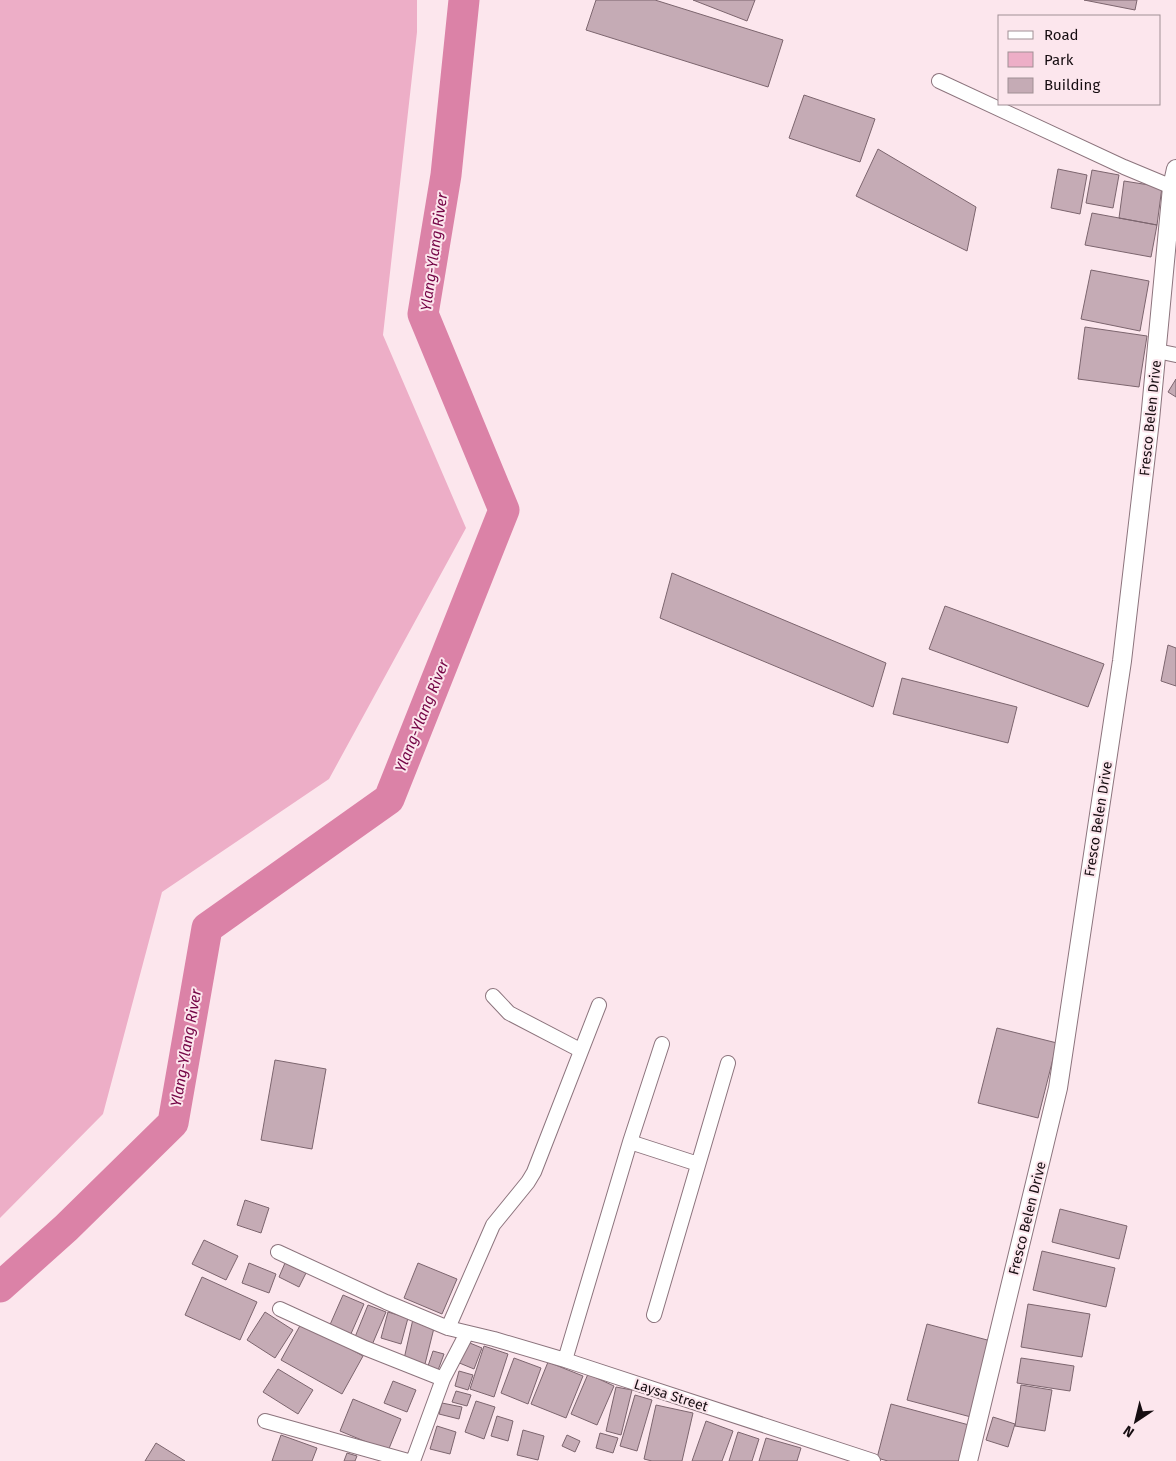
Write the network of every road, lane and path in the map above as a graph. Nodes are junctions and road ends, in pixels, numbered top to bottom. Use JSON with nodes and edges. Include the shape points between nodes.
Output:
{"nodes":[{"id":1,"x":939,"y":81,"type":"dead end"},
{"id":2,"x":1176,"y":169,"type":"edge"},
{"id":3,"x":1172,"y":186,"type":"junction"},
{"id":4,"x":1157,"y":351,"type":"junction"},
{"id":5,"x":1176,"y":355,"type":"edge"},
{"id":6,"x":493,"y":996,"type":"dead end"},
{"id":7,"x":599,"y":1005,"type":"dead end"},
{"id":8,"x":662,"y":1044,"type":"dead end"},
{"id":9,"x":580,"y":1050,"type":"junction"},
{"id":10,"x":728,"y":1062,"type":"dead end"},
{"id":11,"x":630,"y":1142,"type":"junction"},
{"id":12,"x":698,"y":1164,"type":"junction"},
{"id":13,"x":278,"y":1252,"type":"dead end"},
{"id":14,"x":280,"y":1309,"type":"dead end"},
{"id":15,"x":654,"y":1316,"type":"dead end"},
{"id":16,"x":448,"y":1328,"type":"junction"},
{"id":17,"x":467,"y":1333,"type":"junction"},
{"id":18,"x":565,"y":1360,"type":"junction"},
{"id":19,"x":444,"y":1379,"type":"junction"},
{"id":20,"x":265,"y":1421,"type":"dead end"},
{"id":21,"x":408,"y":1461,"type":"edge"},
{"id":22,"x":413,"y":1461,"type":"edge"},
{"id":23,"x":873,"y":1461,"type":"edge"},
{"id":24,"x":968,"y":1461,"type":"edge"}],
"edges":[{"from":1,"to":3,"type":"street"},
{"from":2,"to":3,"type":"street","name":"Fresco Belen Drive"},
{"from":3,"to":4,"type":"street","name":"Fresco Belen Drive"},
{"from":4,"to":5,"type":"street"},
{"from":4,"to":24,"type":"street","name":"Fresco Belen Drive","via":[[1122,662],[1058,1088]]},
{"from":6,"to":9,"type":"street","via":[[509,1013]]},
{"from":7,"to":9,"type":"street"},
{"from":8,"to":11,"type":"street"},
{"from":9,"to":16,"type":"street","via":[[534,1172],[494,1225]]},
{"from":10,"to":12,"type":"street"},
{"from":11,"to":12,"type":"street"},
{"from":11,"to":18,"type":"street"},
{"from":12,"to":15,"type":"street"},
{"from":13,"to":16,"type":"street","name":"Laysa Street"},
{"from":14,"to":19,"type":"street","via":[[365,1348]]},
{"from":16,"to":17,"type":"street","name":"Laysa Street"},
{"from":17,"to":18,"type":"street","name":"Laysa Street"},
{"from":17,"to":19,"type":"street"},
{"from":18,"to":23,"type":"street","name":"Laysa Street"},
{"from":19,"to":22,"type":"street"},
{"from":20,"to":21,"type":"street"}]}
